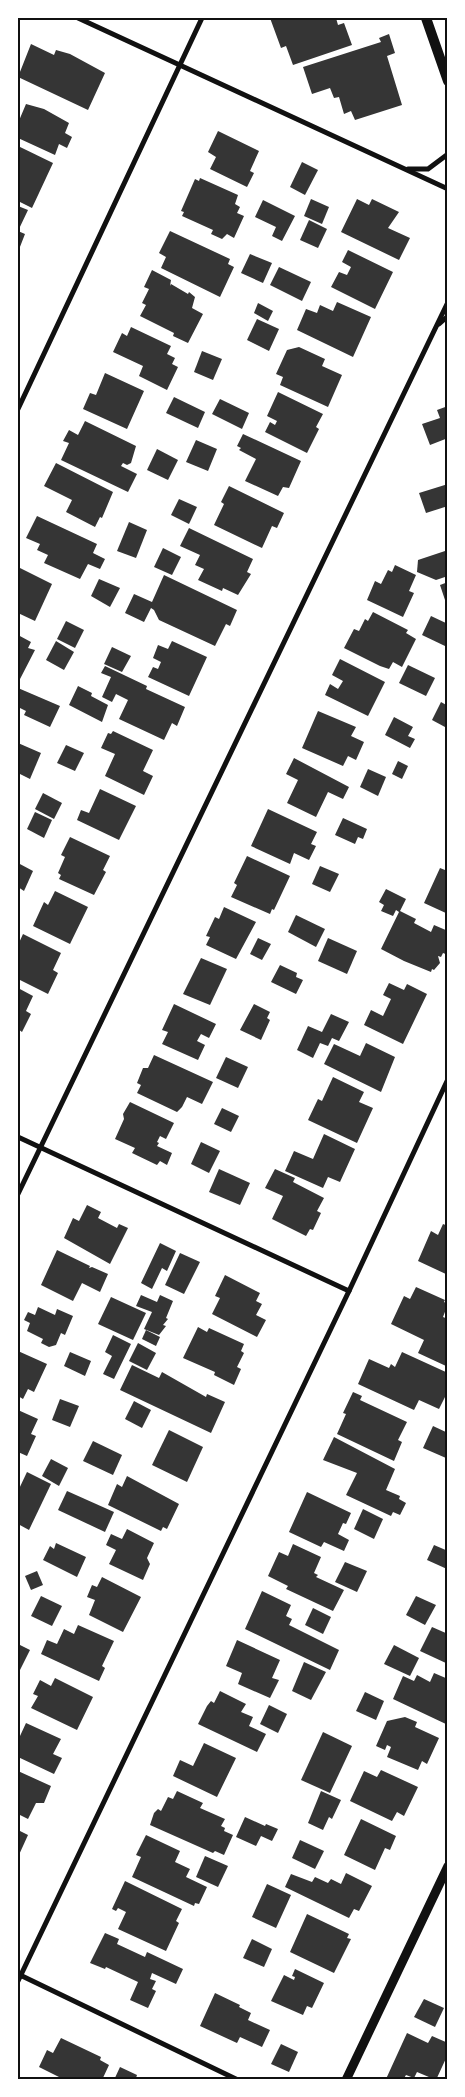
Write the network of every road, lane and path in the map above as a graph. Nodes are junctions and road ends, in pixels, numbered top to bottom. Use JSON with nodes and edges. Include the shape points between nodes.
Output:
{"nodes":[{"id":1,"x":78,"y":18,"type":"edge"},
{"id":2,"x":202,"y":18,"type":"edge"},
{"id":3,"x":426,"y":18,"type":"edge"},
{"id":4,"x":181,"y":64,"type":"junction"},
{"id":5,"x":448,"y":81,"type":"edge"},
{"id":6,"x":448,"y":154,"type":"edge"},
{"id":7,"x":402,"y":168,"type":"junction"},
{"id":8,"x":448,"y":189,"type":"edge"},
{"id":9,"x":448,"y":302,"type":"edge"},
{"id":10,"x":448,"y":316,"type":"edge"},
{"id":11,"x":434,"y":330,"type":"junction"},
{"id":12,"x":18,"y":409,"type":"edge"},
{"id":13,"x":448,"y":1078,"type":"edge"},
{"id":14,"x":18,"y":1137,"type":"edge"},
{"id":15,"x":40,"y":1148,"type":"junction"},
{"id":16,"x":18,"y":1194,"type":"edge"},
{"id":17,"x":349,"y":1292,"type":"junction"},
{"id":18,"x":448,"y":1866,"type":"edge"},
{"id":19,"x":19,"y":1974,"type":"edge"},
{"id":20,"x":18,"y":1982,"type":"edge"},
{"id":21,"x":238,"y":2080,"type":"edge"},
{"id":22,"x":346,"y":2080,"type":"edge"}],
"edges":[{"from":1,"to":4,"type":"street"},
{"from":2,"to":4,"type":"street"},
{"from":3,"to":5,"type":"main road"},
{"from":4,"to":7,"type":"street"},
{"from":4,"to":12,"type":"street"},
{"from":6,"to":7,"type":"street","via":[[428,169]]},
{"from":7,"to":8,"type":"street"},
{"from":9,"to":11,"type":"street"},
{"from":10,"to":11,"type":"street"},
{"from":11,"to":15,"type":"street"},
{"from":13,"to":17,"type":"street"},
{"from":14,"to":15,"type":"street"},
{"from":15,"to":16,"type":"street"},
{"from":15,"to":17,"type":"street"},
{"from":17,"to":19,"type":"street"},
{"from":18,"to":22,"type":"street"},
{"from":19,"to":20,"type":"street"},
{"from":19,"to":21,"type":"street"}]}
